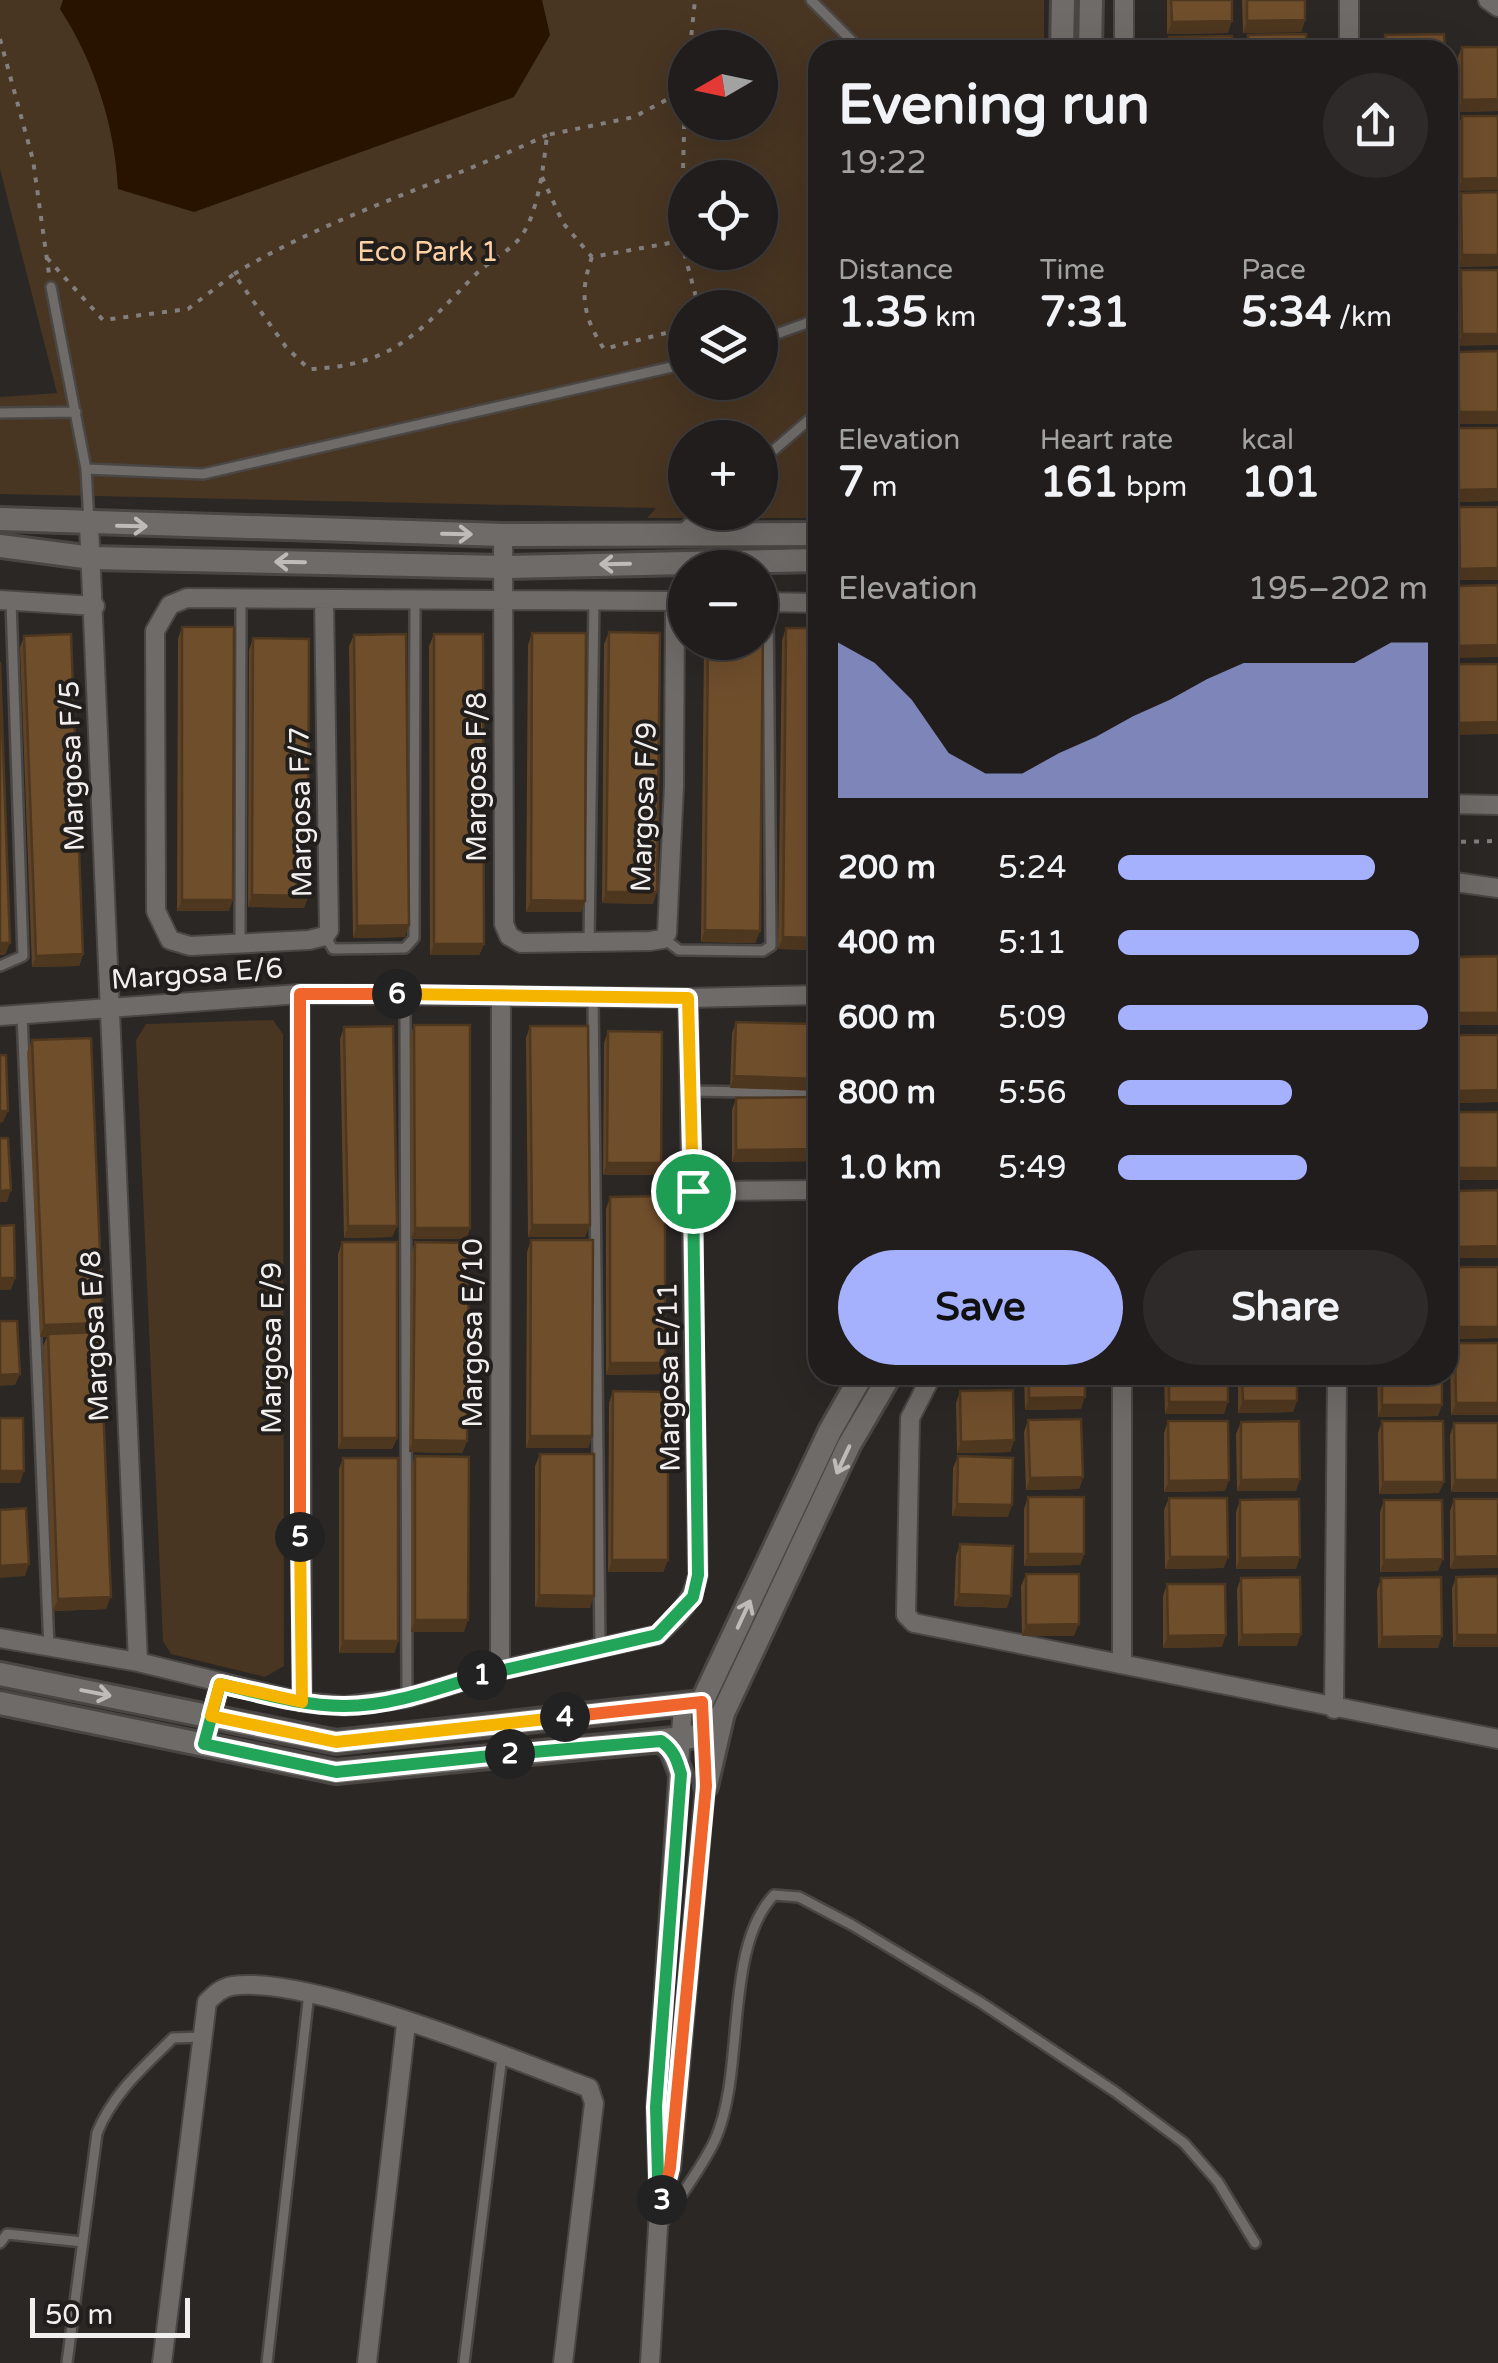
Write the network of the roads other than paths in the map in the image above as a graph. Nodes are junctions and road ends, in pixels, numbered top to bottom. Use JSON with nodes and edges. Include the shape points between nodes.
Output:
{"nodes":[{"id":1,"x":811,"y":0,"type":"edge"},
{"id":2,"x":1063,"y":0,"type":"edge"},
{"id":3,"x":1091,"y":0,"type":"edge"},
{"id":4,"x":1124,"y":0,"type":"edge"},
{"id":5,"x":1349,"y":0,"type":"edge"},
{"id":6,"x":1488,"y":0,"type":"edge"},
{"id":7,"x":1498,"y":7,"type":"edge"},
{"id":8,"x":850,"y":40,"type":"edge"},
{"id":9,"x":1062,"y":40,"type":"edge"},
{"id":10,"x":1090,"y":40,"type":"edge"},
{"id":11,"x":1124,"y":40,"type":"edge"},
{"id":12,"x":1349,"y":40,"type":"edge"},
{"id":13,"x":51,"y":287,"type":"dead end"},
{"id":14,"x":808,"y":323,"type":"edge"},
{"id":15,"x":778,"y":333,"type":"edge"},
{"id":16,"x":668,"y":368,"type":"edge"},
{"id":17,"x":76,"y":412,"type":"junction"},
{"id":18,"x":0,"y":413,"type":"edge"},
{"id":19,"x":808,"y":421,"type":"edge"},
{"id":20,"x":778,"y":446,"type":"edge"},
{"id":21,"x":86,"y":469,"type":"junction"},
{"id":22,"x":0,"y":519,"type":"edge"},
{"id":23,"x":89,"y":524,"type":"junction"},
{"id":24,"x":680,"y":530,"type":"edge"},
{"id":25,"x":675,"y":534,"type":"junction"},
{"id":26,"x":808,"y":534,"type":"edge"},
{"id":27,"x":503,"y":535,"type":"junction"},
{"id":28,"x":0,"y":546,"type":"edge"},
{"id":29,"x":92,"y":558,"type":"junction"},
{"id":30,"x":808,"y":560,"type":"edge"},
{"id":31,"x":503,"y":567,"type":"junction"},
{"id":32,"x":241,"y":598,"type":"junction"},
{"id":33,"x":324,"y":599,"type":"junction"},
{"id":34,"x":5,"y":600,"type":"edge"},
{"id":35,"x":415,"y":600,"type":"junction"},
{"id":36,"x":594,"y":600,"type":"junction"},
{"id":37,"x":503,"y":601,"type":"junction"},
{"id":38,"x":668,"y":601,"type":"edge"},
{"id":39,"x":778,"y":602,"type":"edge"},
{"id":40,"x":808,"y":602,"type":"edge"},
{"id":41,"x":95,"y":606,"type":"junction"},
{"id":42,"x":678,"y":660,"type":"edge"},
{"id":43,"x":765,"y":660,"type":"edge"},
{"id":44,"x":1458,"y":804,"type":"edge"},
{"id":45,"x":1498,"y":806,"type":"edge"},
{"id":46,"x":1458,"y":882,"type":"edge"},
{"id":47,"x":1498,"y":888,"type":"edge"},
{"id":48,"x":326,"y":936,"type":"junction"},
{"id":49,"x":663,"y":939,"type":"junction"},
{"id":50,"x":589,"y":943,"type":"junction"},
{"id":51,"x":240,"y":944,"type":"junction"},
{"id":52,"x":0,"y":966,"type":"edge"},
{"id":53,"x":300,"y":994,"type":"junction"},
{"id":54,"x":406,"y":994,"type":"junction"},
{"id":55,"x":593,"y":994,"type":"junction"},
{"id":56,"x":808,"y":995,"type":"edge"},
{"id":57,"x":501,"y":996,"type":"junction"},
{"id":58,"x":688,"y":998,"type":"junction"},
{"id":59,"x":107,"y":1007,"type":"junction"},
{"id":60,"x":22,"y":1015,"type":"junction"},
{"id":61,"x":0,"y":1016,"type":"edge"},
{"id":62,"x":691,"y":1091,"type":"junction"},
{"id":63,"x":808,"y":1092,"type":"edge"},
{"id":64,"x":808,"y":1190,"type":"edge"},
{"id":65,"x":693,"y":1191,"type":"junction"},
{"id":66,"x":856,"y":1385,"type":"edge"},
{"id":67,"x":884,"y":1385,"type":"edge"},
{"id":68,"x":927,"y":1385,"type":"edge"},
{"id":69,"x":1122,"y":1385,"type":"edge"},
{"id":70,"x":1336,"y":1385,"type":"edge"},
{"id":71,"x":0,"y":1638,"type":"edge"},
{"id":72,"x":50,"y":1647,"type":"junction"},
{"id":73,"x":600,"y":1648,"type":"junction"},
{"id":74,"x":138,"y":1662,"type":"junction"},
{"id":75,"x":1122,"y":1663,"type":"junction"},
{"id":76,"x":500,"y":1670,"type":"junction"},
{"id":77,"x":0,"y":1674,"type":"edge"},
{"id":78,"x":220,"y":1684,"type":"junction"},
{"id":79,"x":407,"y":1698,"type":"junction"},
{"id":80,"x":302,"y":1702,"type":"junction"},
{"id":81,"x":0,"y":1703,"type":"edge"},
{"id":82,"x":703,"y":1707,"type":"junction"},
{"id":83,"x":1334,"y":1709,"type":"junction"},
{"id":84,"x":211,"y":1716,"type":"junction"},
{"id":85,"x":683,"y":1738,"type":"junction"},
{"id":86,"x":1498,"y":1739,"type":"edge"},
{"id":87,"x":204,"y":1744,"type":"junction"},
{"id":88,"x":681,"y":1774,"type":"joint"},
{"id":89,"x":706,"y":1786,"type":"junction"},
{"id":90,"x":310,"y":1992,"type":"junction"},
{"id":91,"x":406,"y":2024,"type":"junction"},
{"id":92,"x":202,"y":2037,"type":"junction"},
{"id":93,"x":502,"y":2056,"type":"junction"},
{"id":94,"x":659,"y":2210,"type":"junction"},
{"id":95,"x":658,"y":2231,"type":"junction"},
{"id":96,"x":83,"y":2242,"type":"junction"},
{"id":97,"x":0,"y":2243,"type":"edge"},
{"id":98,"x":1255,"y":2244,"type":"dead end"},
{"id":99,"x":67,"y":2363,"type":"edge"},
{"id":100,"x":162,"y":2363,"type":"edge"},
{"id":101,"x":267,"y":2363,"type":"edge"},
{"id":102,"x":366,"y":2363,"type":"edge"},
{"id":103,"x":464,"y":2363,"type":"edge"},
{"id":104,"x":562,"y":2363,"type":"edge"},
{"id":105,"x":650,"y":2363,"type":"edge"}],
"edges":[{"from":1,"to":8,"type":"lane"},
{"from":2,"to":9,"type":"street"},
{"from":3,"to":10,"type":"street"},
{"from":4,"to":11,"type":"street"},
{"from":5,"to":12,"type":"street"},
{"from":6,"to":7,"type":"street"},
{"from":13,"to":17,"type":"lane"},
{"from":14,"to":15,"type":"lane"},
{"from":16,"to":21,"type":"lane","via":[[203,474]]},
{"from":17,"to":18,"type":"lane"},
{"from":17,"to":21,"type":"lane"},
{"from":19,"to":20,"type":"lane"},
{"from":21,"to":23,"type":"lane"},
{"from":22,"to":23,"type":"street"},
{"from":23,"to":27,"type":"street","one_way":true},
{"from":23,"to":29,"type":"street","name":"Margosa F/5"},
{"from":24,"to":25,"type":"lane"},
{"from":25,"to":26,"type":"street"},
{"from":25,"to":27,"type":"street"},
{"from":27,"to":31,"type":"street","name":"Margosa F/8"},
{"from":28,"to":29,"type":"street"},
{"from":31,"to":29,"type":"street","one_way":true},
{"from":29,"to":41,"type":"street","name":"Margosa F/5"},
{"from":30,"to":31,"type":"street","one_way":true},
{"from":31,"to":37,"type":"street","name":"Margosa F/8"},
{"from":32,"to":33,"type":"street"},
{"from":32,"to":51,"type":"lane"},
{"from":32,"to":51,"type":"street","name":"Margosa F/7","via":[[187,598],[170,606],[155,631],[156,911],[170,940]]},
{"from":33,"to":35,"type":"street"},
{"from":33,"to":48,"type":"street","name":"Margosa F/7"},
{"from":34,"to":41,"type":"street"},
{"from":34,"to":52,"type":"lane","via":[[23,956]]},
{"from":35,"to":37,"type":"street"},
{"from":35,"to":48,"type":"lane","via":[[414,938],[405,948],[333,949]]},
{"from":36,"to":37,"type":"street"},
{"from":36,"to":38,"type":"street"},
{"from":36,"to":50,"type":"lane"},
{"from":37,"to":50,"type":"street","name":"Margosa F/8","via":[[504,924],[521,943]]},
{"from":39,"to":40,"type":"street"},
{"from":41,"to":59,"type":"street","name":"Margosa F/5"},
{"from":42,"to":49,"type":"street","name":"Margosa F/9"},
{"from":43,"to":49,"type":"lane","via":[[771,946],[763,952],[679,950]]},
{"from":44,"to":45,"type":"street"},
{"from":46,"to":47,"type":"street"},
{"from":48,"to":51,"type":"street","name":"Margosa F/7"},
{"from":49,"to":50,"type":"street"},
{"from":53,"to":54,"type":"street","name":"Margosa E/6"},
{"from":53,"to":59,"type":"street","name":"Margosa E/6"},
{"from":53,"to":80,"type":"street","name":"Margosa E/9"},
{"from":54,"to":57,"type":"street","name":"Margosa E/6"},
{"from":54,"to":79,"type":"lane"},
{"from":55,"to":57,"type":"street","name":"Margosa E/6"},
{"from":55,"to":58,"type":"street","name":"Margosa E/6"},
{"from":55,"to":73,"type":"lane"},
{"from":56,"to":58,"type":"street","name":"Margosa E/6"},
{"from":57,"to":76,"type":"street","name":"Margosa E/10"},
{"from":58,"to":62,"type":"street","name":"Margosa E/11"},
{"from":59,"to":60,"type":"street","name":"Margosa E/6"},
{"from":59,"to":74,"type":"street","name":"Margosa E/8"},
{"from":60,"to":61,"type":"street","name":"Margosa E/6"},
{"from":60,"to":72,"type":"lane"},
{"from":62,"to":63,"type":"lane"},
{"from":62,"to":65,"type":"street","name":"Margosa E/11"},
{"from":64,"to":65,"type":"street"},
{"from":65,"to":73,"type":"street","name":"Margosa E/11","via":[[698,1575],[693,1597],[657,1635]]},
{"from":82,"to":66,"type":"street","one_way":true},
{"from":67,"to":82,"type":"street","one_way":true},
{"from":68,"to":75,"type":"street","via":[[910,1418],[906,1615],[914,1622]]},
{"from":69,"to":75,"type":"street"},
{"from":70,"to":83,"type":"street"},
{"from":71,"to":72,"type":"street"},
{"from":72,"to":74,"type":"street"},
{"from":73,"to":76,"type":"street"},
{"from":74,"to":78,"type":"street"},
{"from":75,"to":83,"type":"street"},
{"from":76,"to":79,"type":"street"},
{"from":77,"to":84,"type":"street","one_way":true},
{"from":78,"to":80,"type":"street"},
{"from":78,"to":84,"type":"street"},
{"from":79,"to":80,"type":"street","via":[[345,1706]]},
{"from":81,"to":87,"type":"street"},
{"from":82,"to":84,"type":"street","via":[[336,1742]]},
{"from":82,"to":85,"type":"street"},
{"from":82,"to":85,"type":"street"},
{"from":82,"to":89,"type":"street"},
{"from":83,"to":86,"type":"street"},
{"from":84,"to":87,"type":"street"},
{"from":85,"to":87,"type":"street","via":[[336,1772]]},
{"from":85,"to":88,"type":"street","via":[[672,1748]]},
{"from":85,"to":89,"type":"street"},
{"from":88,"to":94,"type":"street","via":[[656,2107]]},
{"from":89,"to":94,"type":"street","via":[[670,2168]]},
{"from":90,"to":91,"type":"street"},
{"from":90,"to":92,"type":"street","via":[[220,1989],[207,2002]]},
{"from":90,"to":101,"type":"lane"},
{"from":91,"to":93,"type":"street"},
{"from":91,"to":102,"type":"street"},
{"from":92,"to":96,"type":"lane","via":[[173,2038],[114,2097],[98,2133]]},
{"from":92,"to":100,"type":"street"},
{"from":93,"to":103,"type":"lane"},
{"from":93,"to":104,"type":"street","via":[[593,2094]]},
{"from":94,"to":95,"type":"street"},
{"from":95,"to":98,"type":"lane","via":[[715,2139],[736,2056],[752,1935],[760,1910],[774,1895],[799,1898],[852,1925],[1114,2091],[1184,2143],[1218,2182]]},
{"from":95,"to":105,"type":"street"},
{"from":96,"to":97,"type":"lane","via":[[22,2233],[7,2234]]},
{"from":96,"to":99,"type":"lane"}]}
